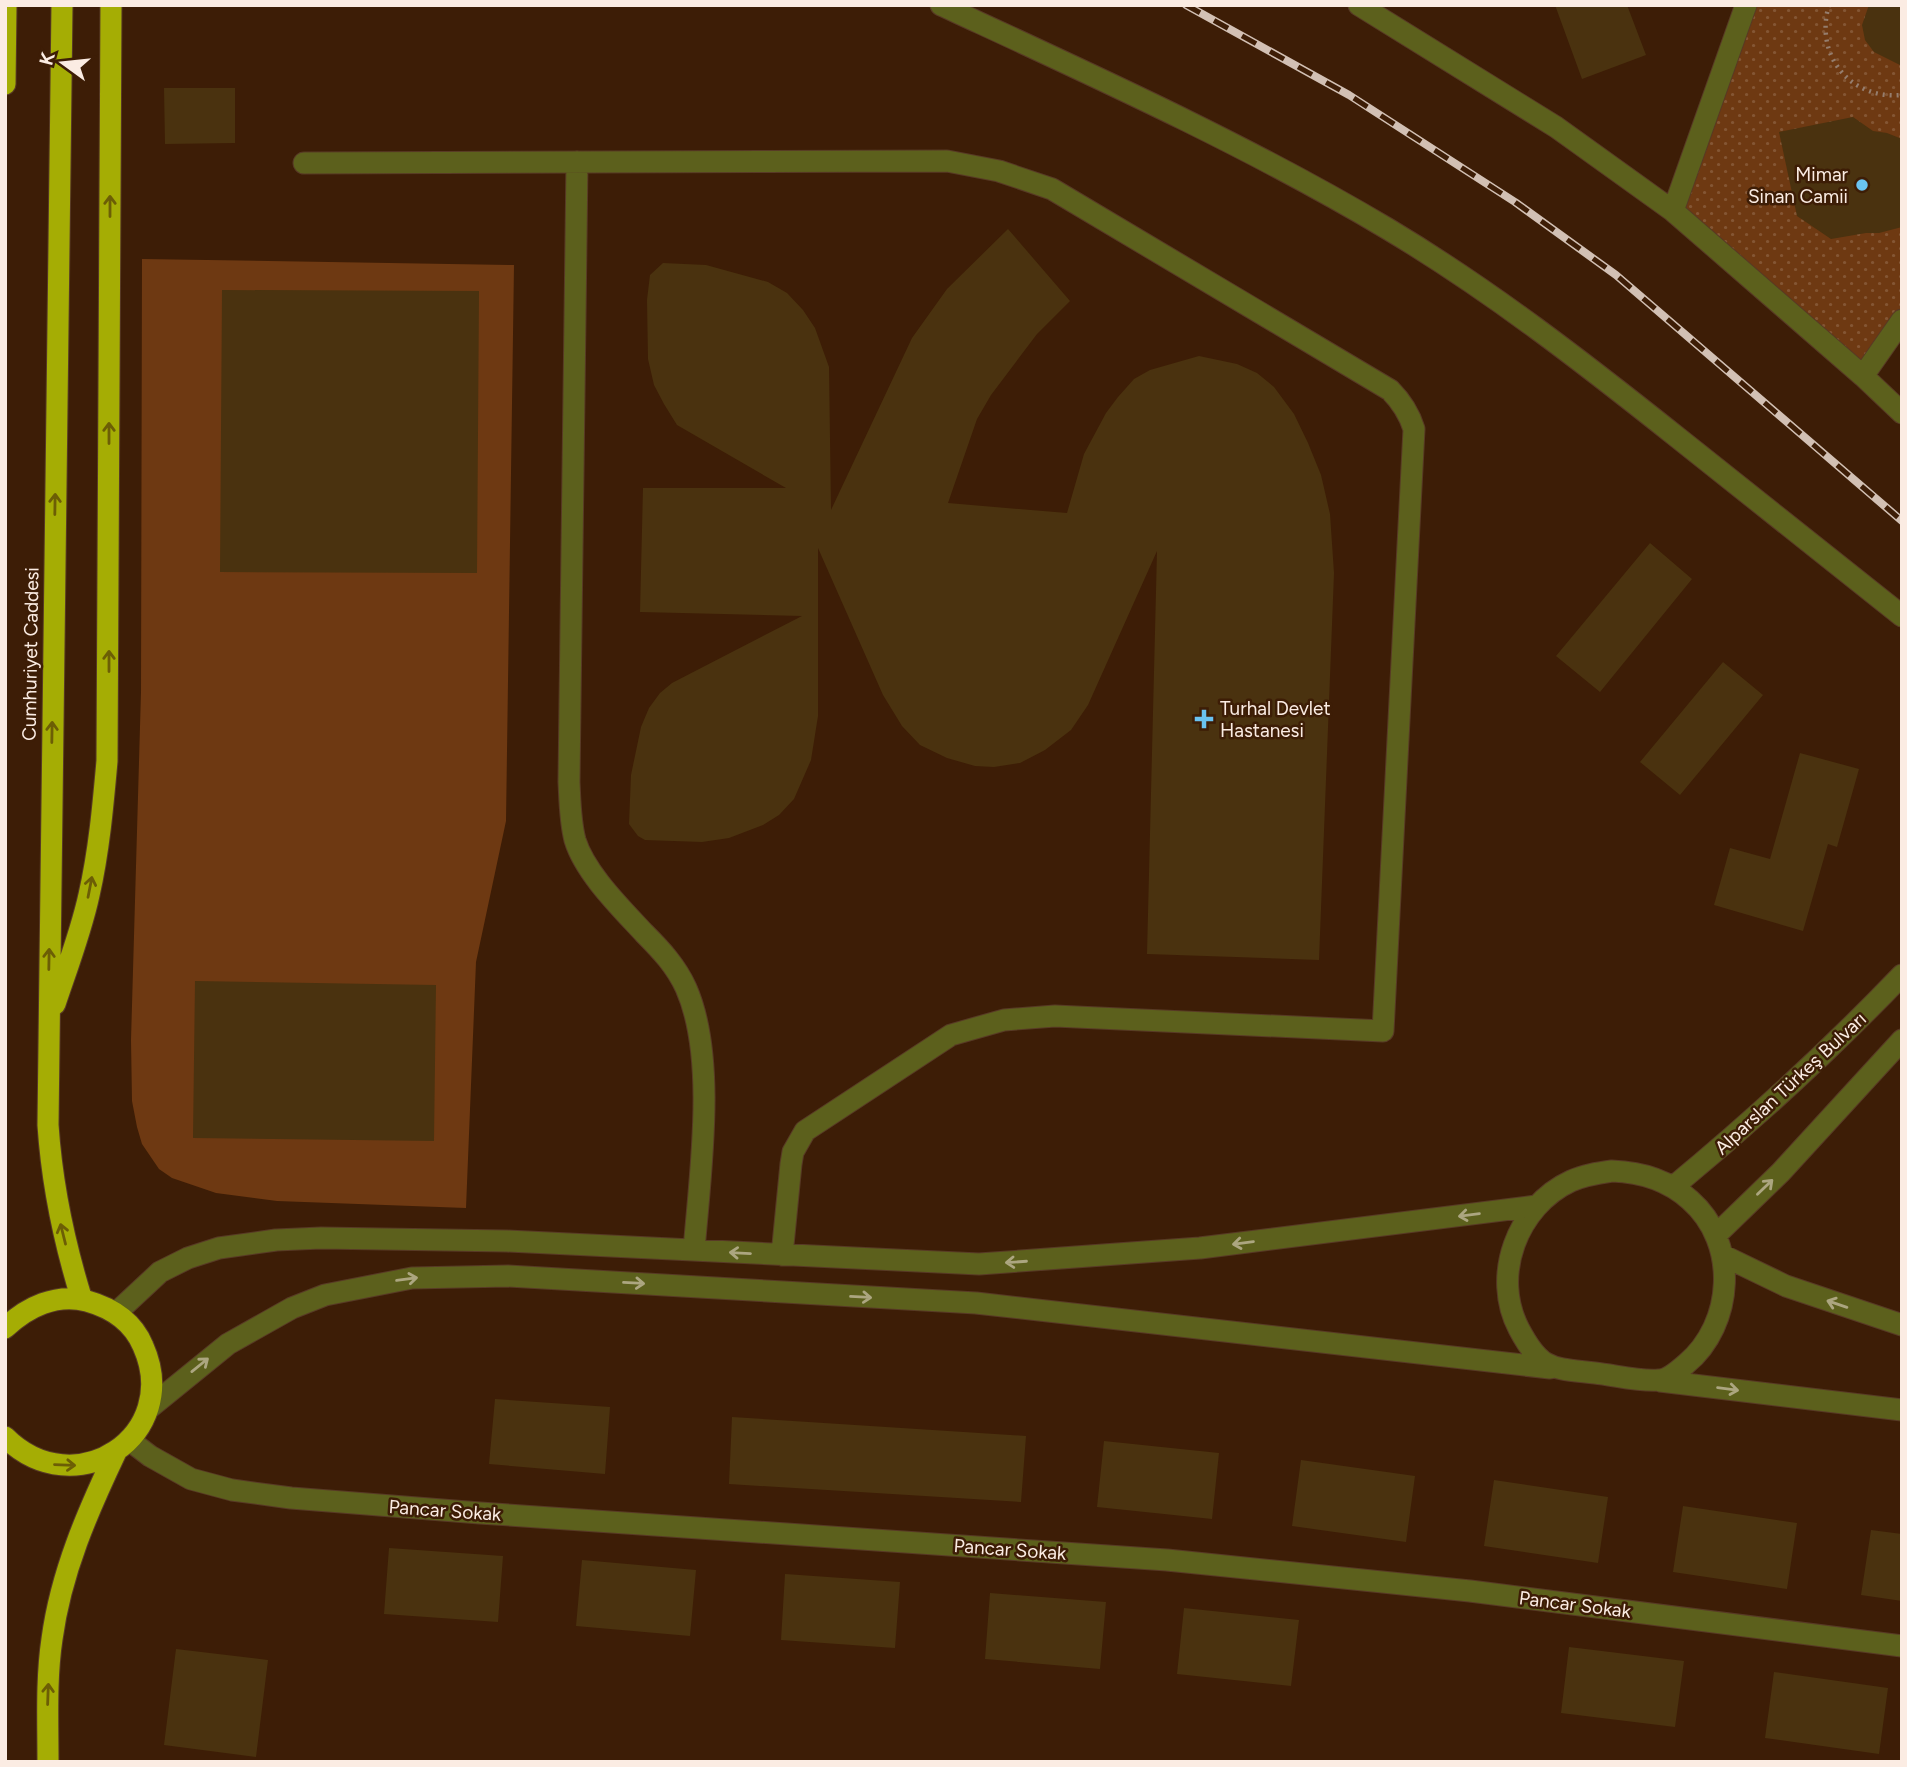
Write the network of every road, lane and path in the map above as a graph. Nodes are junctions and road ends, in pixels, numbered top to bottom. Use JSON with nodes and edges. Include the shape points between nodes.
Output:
{"nodes":[{"id":1,"x":6,"y":5,"type":"edge"},
{"id":2,"x":62,"y":5,"type":"edge"},
{"id":3,"x":111,"y":5,"type":"edge"},
{"id":4,"x":941,"y":5,"type":"edge"},
{"id":5,"x":1359,"y":5,"type":"edge"},
{"id":6,"x":1746,"y":5,"type":"edge"},
{"id":7,"x":1829,"y":5,"type":"edge"},
{"id":8,"x":5,"y":83,"type":"edge"},
{"id":9,"x":1902,"y":95,"type":"edge"},
{"id":10,"x":577,"y":162,"type":"junction"},
{"id":11,"x":304,"y":163,"type":"dead end"},
{"id":12,"x":1673,"y":211,"type":"junction"},
{"id":13,"x":1902,"y":320,"type":"edge"},
{"id":14,"x":1863,"y":376,"type":"junction"},
{"id":15,"x":1902,"y":413,"type":"edge"},
{"id":16,"x":1902,"y":617,"type":"edge"},
{"id":17,"x":1902,"y":975,"type":"edge"},
{"id":18,"x":48,"y":1022,"type":"junction"},
{"id":19,"x":1902,"y":1040,"type":"edge"},
{"id":20,"x":1674,"y":1187,"type":"junction"},
{"id":21,"x":1536,"y":1206,"type":"junction"},
{"id":22,"x":1719,"y":1245,"type":"junction"},
{"id":23,"x":694,"y":1250,"type":"junction"},
{"id":24,"x":782,"y":1255,"type":"junction"},
{"id":25,"x":82,"y":1300,"type":"junction"},
{"id":26,"x":116,"y":1313,"type":"junction"},
{"id":27,"x":1902,"y":1325,"type":"edge"},
{"id":28,"x":5,"y":1328,"type":"edge"},
{"id":29,"x":1550,"y":1368,"type":"junction"},
{"id":30,"x":1660,"y":1381,"type":"junction"},
{"id":31,"x":148,"y":1409,"type":"junction"},
{"id":32,"x":1902,"y":1410,"type":"edge"},
{"id":33,"x":5,"y":1437,"type":"edge"},
{"id":34,"x":122,"y":1446,"type":"junction"},
{"id":35,"x":1902,"y":1646,"type":"edge"},
{"id":36,"x":48,"y":1762,"type":"edge"}],
"edges":[{"from":1,"to":8,"type":"highway"},
{"from":18,"to":2,"type":"highway","name":"Cumhuriyet Caddesi","one_way":true},
{"from":18,"to":3,"type":"highway","one_way":true,"via":[[89,896],[107,761]]},
{"from":4,"to":16,"type":"street","via":[[1241,149],[1388,229],[1563,346]]},
{"from":5,"to":12,"type":"street","via":[[1556,127]]},
{"from":6,"to":12,"type":"street"},
{"from":7,"to":9,"type":"path","via":[[1826,40],[1839,71],[1865,90]]},
{"from":10,"to":11,"type":"street"},
{"from":10,"to":23,"type":"street","via":[[571,814],[584,859],[619,906],[674,965],[694,1007],[702,1042],[703,1138]]},
{"from":10,"to":24,"type":"street","via":[[947,161],[1026,179],[1052,189],[1390,390],[1405,407],[1414,429],[1383,1031],[1034,1017],[951,1035],[805,1131],[790,1164]]},
{"from":12,"to":14,"type":"street"},
{"from":13,"to":14,"type":"street"},
{"from":14,"to":15,"type":"street"},
{"from":17,"to":20,"type":"street","name":"Alparslan Türkeş Bulvarı","via":[[1742,1130]]},
{"from":25,"to":18,"type":"highway","name":"Cumhuriyet Caddesi","one_way":true,"via":[[52,1177]]},
{"from":22,"to":19,"type":"street","one_way":true},
{"from":20,"to":21,"type":"street","via":[[1634,1172],[1612,1171],[1571,1181]]},
{"from":20,"to":22,"type":"street","via":[[1705,1216]]},
{"from":21,"to":24,"type":"street","one_way":true,"via":[[1200,1248],[979,1264]]},
{"from":21,"to":29,"type":"street","via":[[1514,1241],[1508,1290],[1523,1338]]},
{"from":27,"to":22,"type":"street","one_way":true,"via":[[1786,1286]]},
{"from":22,"to":30,"type":"street","via":[[1724,1293],[1714,1329],[1692,1359]]},
{"from":24,"to":23,"type":"street","one_way":true},
{"from":23,"to":26,"type":"street","via":[[412,1238],[276,1240],[219,1248],[188,1258],[160,1272]]},
{"from":25,"to":26,"type":"highway"},
{"from":25,"to":28,"type":"highway","via":[[32,1307]]},
{"from":26,"to":31,"type":"highway","via":[[140,1339],[148,1356],[152,1373]]},
{"from":29,"to":30,"type":"street"},
{"from":31,"to":29,"type":"street","one_way":true,"via":[[228,1344],[292,1308],[325,1295],[412,1278],[508,1276],[976,1303]]},
{"from":30,"to":32,"type":"street","one_way":true},
{"from":31,"to":34,"type":"highway"},
{"from":33,"to":34,"type":"highway","one_way":true,"via":[[48,1464],[66,1466],[100,1460]]},
{"from":34,"to":35,"type":"street","name":"Pancar Sokak","via":[[191,1479],[291,1498],[1167,1560],[1470,1591]]},
{"from":36,"to":34,"type":"highway","one_way":true,"via":[[47,1693],[60,1598],[86,1517]]}]}
